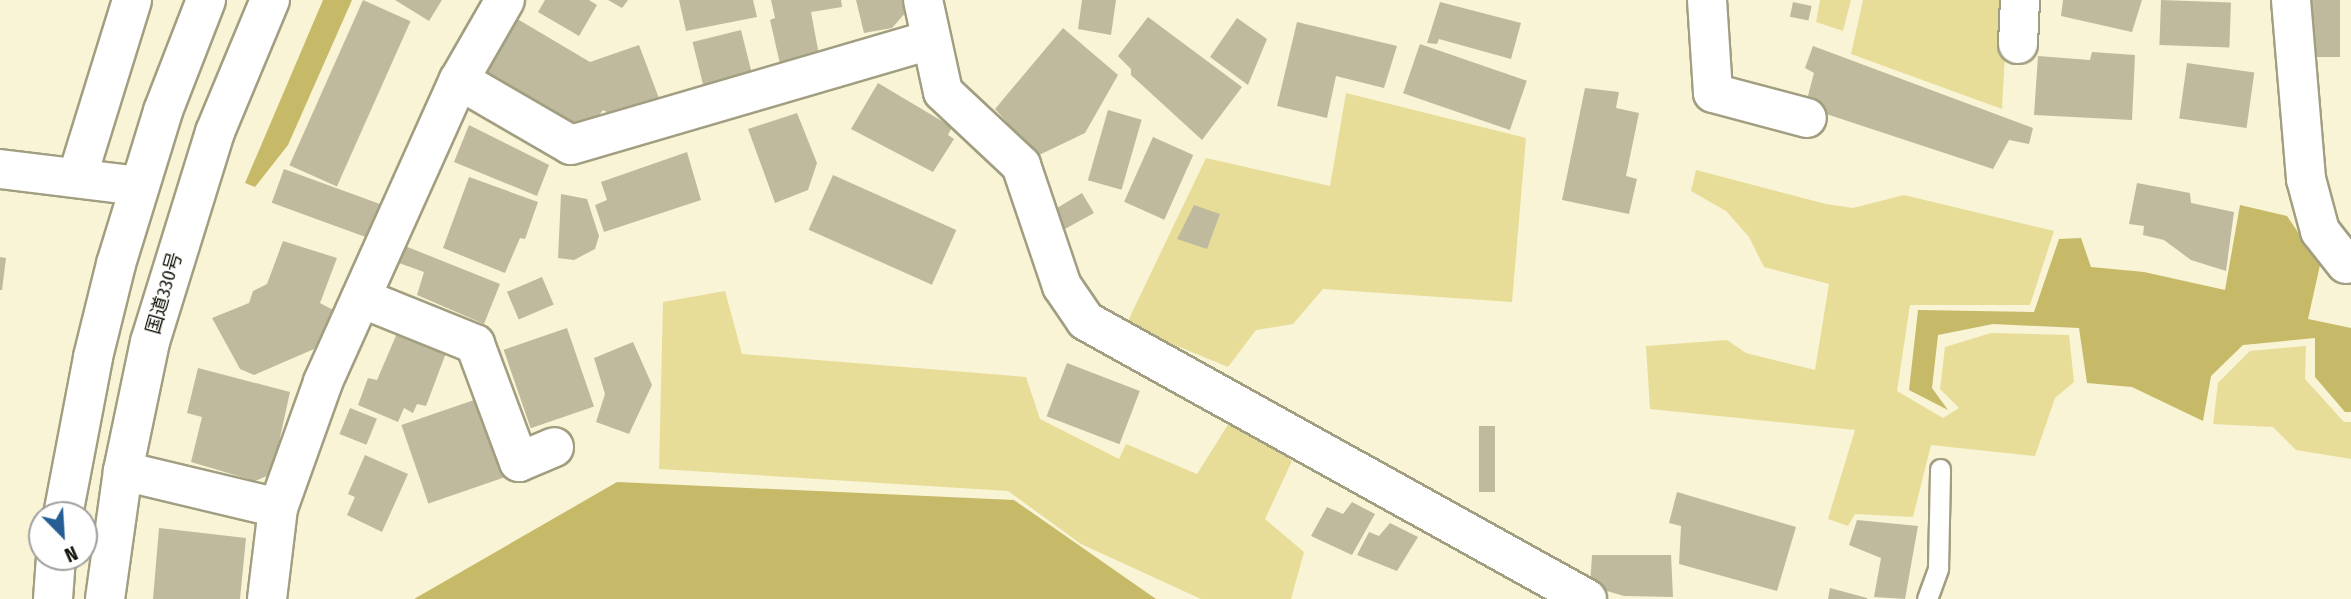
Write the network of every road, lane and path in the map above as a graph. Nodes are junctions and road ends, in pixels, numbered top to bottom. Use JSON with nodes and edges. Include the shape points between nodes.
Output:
{"nodes":[{"id":1,"x":132,"y":0,"type":"edge"},
{"id":2,"x":205,"y":0,"type":"edge"},
{"id":3,"x":270,"y":0,"type":"edge"},
{"id":4,"x":505,"y":0,"type":"edge"},
{"id":5,"x":923,"y":0,"type":"edge"},
{"id":6,"x":1707,"y":0,"type":"edge"},
{"id":7,"x":2020,"y":0,"type":"edge"},
{"id":8,"x":2291,"y":0,"type":"edge"},
{"id":9,"x":931,"y":40,"type":"junction"},
{"id":10,"x":2018,"y":44,"type":"dead end"},
{"id":11,"x":459,"y":80,"type":"junction"},
{"id":12,"x":1807,"y":118,"type":"dead end"},
{"id":13,"x":0,"y":169,"type":"edge"},
{"id":14,"x":77,"y":178,"type":"junction"},
{"id":15,"x":138,"y":186,"type":"junction"},
{"id":16,"x":2346,"y":264,"type":"dead end"},
{"id":17,"x":361,"y":298,"type":"junction"},
{"id":18,"x":554,"y":447,"type":"dead end"},
{"id":19,"x":1940,"y":469,"type":"dead end"},
{"id":20,"x":123,"y":471,"type":"junction"},
{"id":21,"x":66,"y":501,"type":"edge"},
{"id":22,"x":278,"y":508,"type":"junction"},
{"id":23,"x":55,"y":571,"type":"edge"},
{"id":24,"x":53,"y":599,"type":"edge"},
{"id":25,"x":106,"y":599,"type":"edge"},
{"id":26,"x":267,"y":599,"type":"edge"},
{"id":27,"x":1587,"y":599,"type":"edge"},
{"id":28,"x":1927,"y":599,"type":"edge"}],
"edges":[{"from":1,"to":14,"type":"main road"},
{"from":2,"to":15,"type":"main road"},
{"from":3,"to":20,"type":"main road","name":"国道330号","via":[[215,132],[180,237],[150,342]]},
{"from":4,"to":11,"type":"main road"},
{"from":5,"to":9,"type":"main road"},
{"from":6,"to":12,"type":"main road","via":[[1713,93]]},
{"from":7,"to":10,"type":"main road"},
{"from":8,"to":16,"type":"main road","via":[[2305,180],[2319,232]]},
{"from":9,"to":11,"type":"main road","via":[[571,145]]},
{"from":9,"to":27,"type":"main road","via":[[943,92],[1021,165],[1062,286],[1086,321]]},
{"from":11,"to":17,"type":"main road"},
{"from":13,"to":14,"type":"main road"},
{"from":14,"to":15,"type":"main road"},
{"from":15,"to":21,"type":"main road","via":[[93,357]]},
{"from":17,"to":18,"type":"main road","via":[[475,344],[519,462]]},
{"from":17,"to":22,"type":"main road","via":[[323,382]]},
{"from":19,"to":28,"type":"lane","via":[[1938,568]]},
{"from":20,"to":22,"type":"main road"},
{"from":20,"to":25,"type":"main road","name":"国道330号"},
{"from":22,"to":26,"type":"main road"},
{"from":23,"to":24,"type":"main road"}]}
